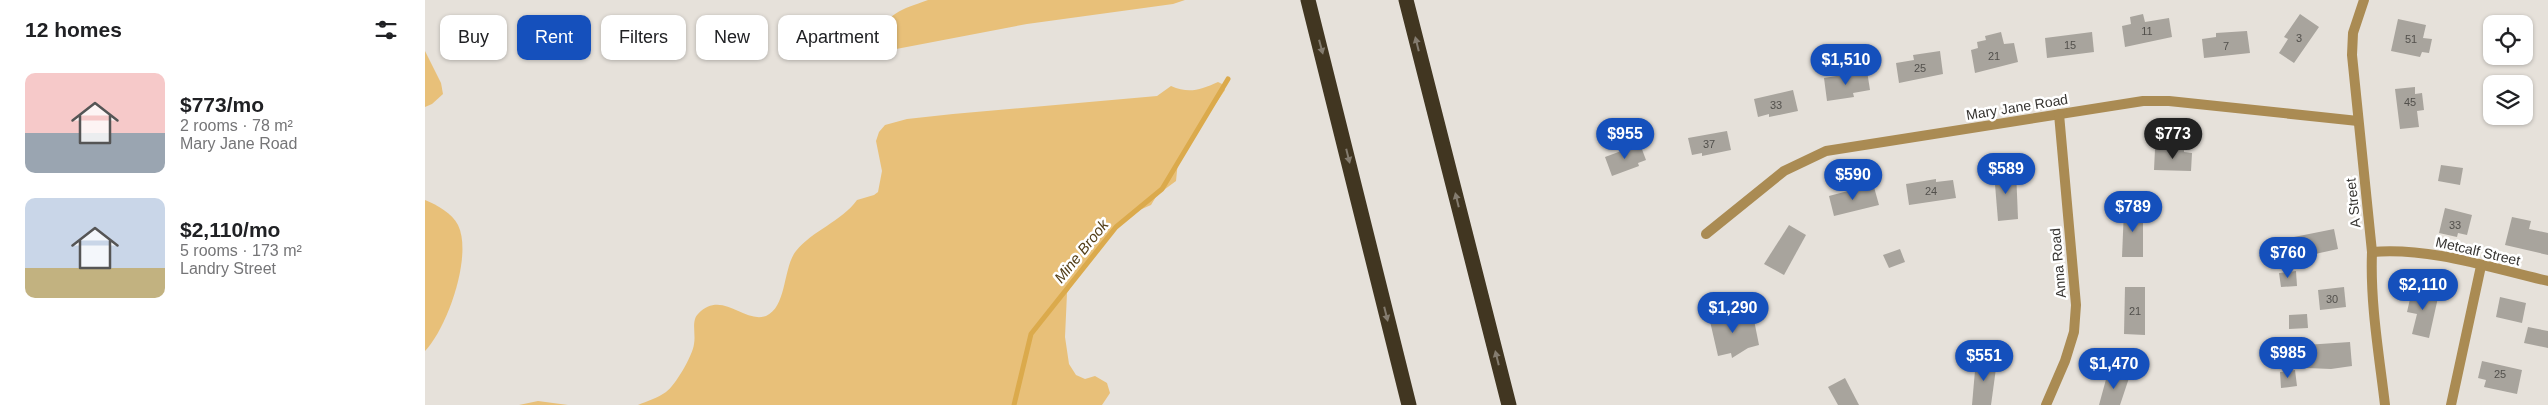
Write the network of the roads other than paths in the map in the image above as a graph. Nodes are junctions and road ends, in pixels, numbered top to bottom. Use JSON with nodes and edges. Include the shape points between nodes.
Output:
{"nodes":[{"id":1,"x":1309,"y":0,"type":"edge"},
{"id":2,"x":1406,"y":0,"type":"edge"},
{"id":3,"x":2364,"y":0,"type":"edge"},
{"id":4,"x":2059,"y":114,"type":"junction"},
{"id":5,"x":2358,"y":121,"type":"junction"},
{"id":6,"x":1706,"y":234,"type":"dead end"},
{"id":7,"x":2372,"y":252,"type":"junction"},
{"id":8,"x":2481,"y":266,"type":"junction"},
{"id":9,"x":2548,"y":280,"type":"edge"},
{"id":10,"x":1409,"y":405,"type":"edge"},
{"id":11,"x":1509,"y":405,"type":"edge"},
{"id":12,"x":2046,"y":405,"type":"edge"},
{"id":13,"x":2385,"y":405,"type":"edge"},
{"id":14,"x":2451,"y":405,"type":"edge"}],
"edges":[{"from":1,"to":10,"type":"highway","one_way":true},
{"from":11,"to":2,"type":"highway","one_way":true},
{"from":3,"to":5,"type":"street","name":"A Street","via":[[2353,33]]},
{"from":4,"to":5,"type":"street","name":"Mary Jane Road","via":[[2143,101],[2169,101]]},
{"from":4,"to":6,"type":"street","name":"Mary Jane Road","via":[[1826,151],[1784,171]]},
{"from":4,"to":12,"type":"street","name":"Anna Road","via":[[2076,305],[2074,332],[2065,362]]},
{"from":5,"to":7,"type":"street","name":"A Street"},
{"from":7,"to":8,"type":"street","name":"Metcalf Street","via":[[2423,252]]},
{"from":7,"to":13,"type":"street","name":"A Street","via":[[2372,284]]},
{"from":8,"to":9,"type":"street","name":"Metcalf Street"},
{"from":8,"to":14,"type":"street"}]}
